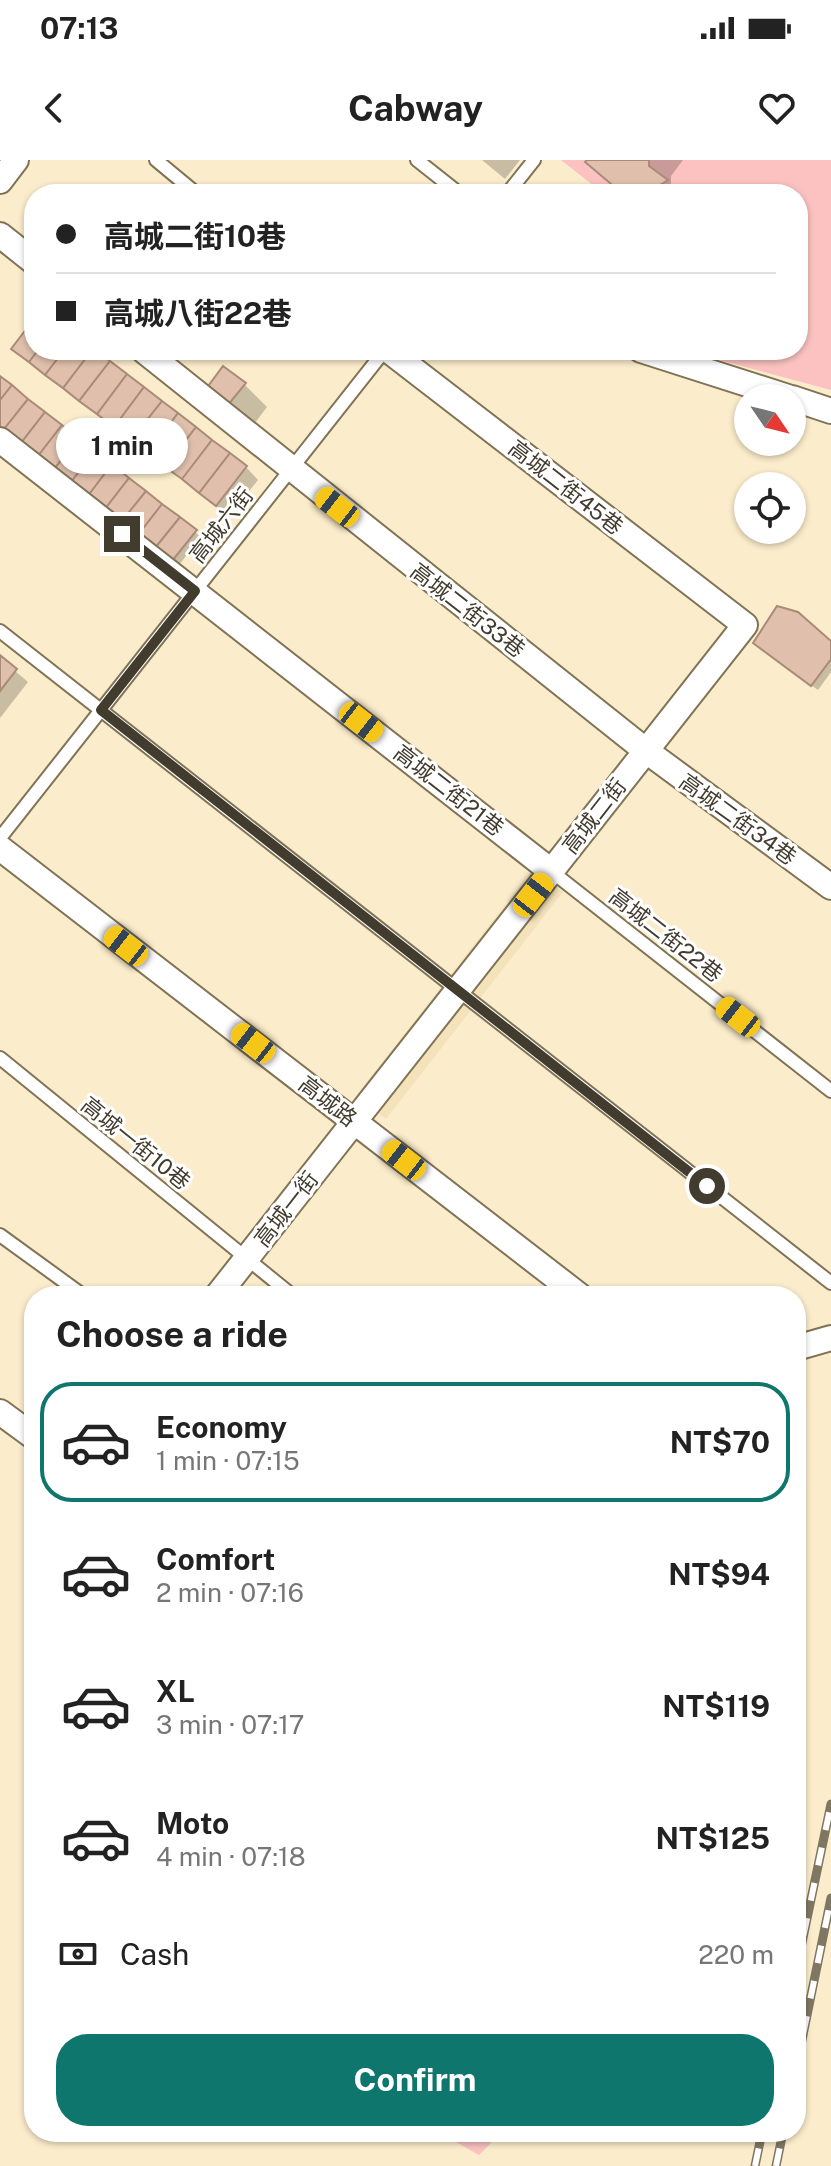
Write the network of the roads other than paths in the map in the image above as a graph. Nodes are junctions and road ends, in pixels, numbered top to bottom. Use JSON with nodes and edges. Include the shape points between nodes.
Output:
{"nodes":[{"id":1,"x":16,"y":160,"type":"edge"},
{"id":2,"x":156,"y":160,"type":"edge"},
{"id":3,"x":417,"y":160,"type":"edge"},
{"id":4,"x":534,"y":160,"type":"edge"},
{"id":5,"x":0,"y":181,"type":"edge"},
{"id":6,"x":185,"y":184,"type":"edge"},
{"id":7,"x":447,"y":184,"type":"edge"},
{"id":8,"x":515,"y":184,"type":"edge"},
{"id":9,"x":0,"y":235,"type":"edge"},
{"id":10,"x":24,"y":254,"type":"edge"},
{"id":11,"x":155,"y":360,"type":"edge"},
{"id":12,"x":379,"y":360,"type":"edge"},
{"id":13,"x":400,"y":360,"type":"edge"},
{"id":14,"x":672,"y":360,"type":"edge"},
{"id":15,"x":748,"y":384,"type":"edge"},
{"id":16,"x":806,"y":403,"type":"edge"},
{"id":17,"x":831,"y":411,"type":"edge"},
{"id":18,"x":0,"y":440,"type":"edge"},
{"id":19,"x":290,"y":469,"type":"junction"},
{"id":20,"x":195,"y":591,"type":"junction"},
{"id":21,"x":745,"y":625,"type":"joint"},
{"id":22,"x":0,"y":631,"type":"edge"},
{"id":23,"x":101,"y":710,"type":"junction"},
{"id":24,"x":645,"y":750,"type":"junction"},
{"id":25,"x":0,"y":838,"type":"edge"},
{"id":26,"x":0,"y":848,"type":"edge"},
{"id":27,"x":551,"y":871,"type":"junction"},
{"id":28,"x":831,"y":887,"type":"edge"},
{"id":29,"x":458,"y":990,"type":"junction"},
{"id":30,"x":0,"y":1058,"type":"edge"},
{"id":31,"x":831,"y":1091,"type":"edge"},
{"id":32,"x":354,"y":1121,"type":"junction"},
{"id":33,"x":0,"y":1235,"type":"edge"},
{"id":34,"x":246,"y":1259,"type":"junction"},
{"id":35,"x":831,"y":1283,"type":"edge"},
{"id":36,"x":70,"y":1286,"type":"edge"},
{"id":37,"x":225,"y":1286,"type":"edge"},
{"id":38,"x":280,"y":1286,"type":"edge"},
{"id":39,"x":567,"y":1286,"type":"edge"},
{"id":40,"x":831,"y":1338,"type":"edge"},
{"id":41,"x":806,"y":1345,"type":"edge"},
{"id":42,"x":0,"y":1412,"type":"edge"},
{"id":43,"x":24,"y":1430,"type":"edge"}],
"edges":[{"from":1,"to":5,"type":"street"},
{"from":2,"to":6,"type":"lane"},
{"from":3,"to":7,"type":"lane"},
{"from":4,"to":8,"type":"lane"},
{"from":9,"to":10,"type":"street"},
{"from":11,"to":19,"type":"street","name":"高城二街33巷"},
{"from":12,"to":19,"type":"lane","name":"高城六街"},
{"from":13,"to":21,"type":"street","name":"高城二街45巷"},
{"from":14,"to":15,"type":"street"},
{"from":16,"to":17,"type":"street"},
{"from":18,"to":20,"type":"street","name":"高城二街21巷"},
{"from":19,"to":20,"type":"lane","name":"高城六街"},
{"from":19,"to":24,"type":"street","name":"高城二街33巷"},
{"from":20,"to":23,"type":"lane","name":"高城六街"},
{"from":20,"to":27,"type":"street","name":"高城二街21巷"},
{"from":21,"to":24,"type":"street","name":"高城二街"},
{"from":22,"to":23,"type":"lane"},
{"from":23,"to":25,"type":"lane","name":"高城六街"},
{"from":23,"to":29,"type":"lane"},
{"from":24,"to":27,"type":"street","name":"高城二街"},
{"from":24,"to":28,"type":"street","name":"高城二街34巷"},
{"from":26,"to":32,"type":"street","name":"高城路"},
{"from":27,"to":29,"type":"street","name":"高城二街"},
{"from":27,"to":31,"type":"lane","name":"高城二街22巷"},
{"from":29,"to":32,"type":"street","name":"高城二街"},
{"from":29,"to":35,"type":"lane"},
{"from":30,"to":34,"type":"lane","name":"高城一街10巷"},
{"from":32,"to":34,"type":"street","name":"高城一街"},
{"from":32,"to":39,"type":"street","name":"高城路"},
{"from":33,"to":36,"type":"lane"},
{"from":34,"to":37,"type":"street","name":"高城一街"},
{"from":34,"to":38,"type":"lane","name":"高城一街10巷"},
{"from":40,"to":41,"type":"street"},
{"from":42,"to":43,"type":"street"}]}
